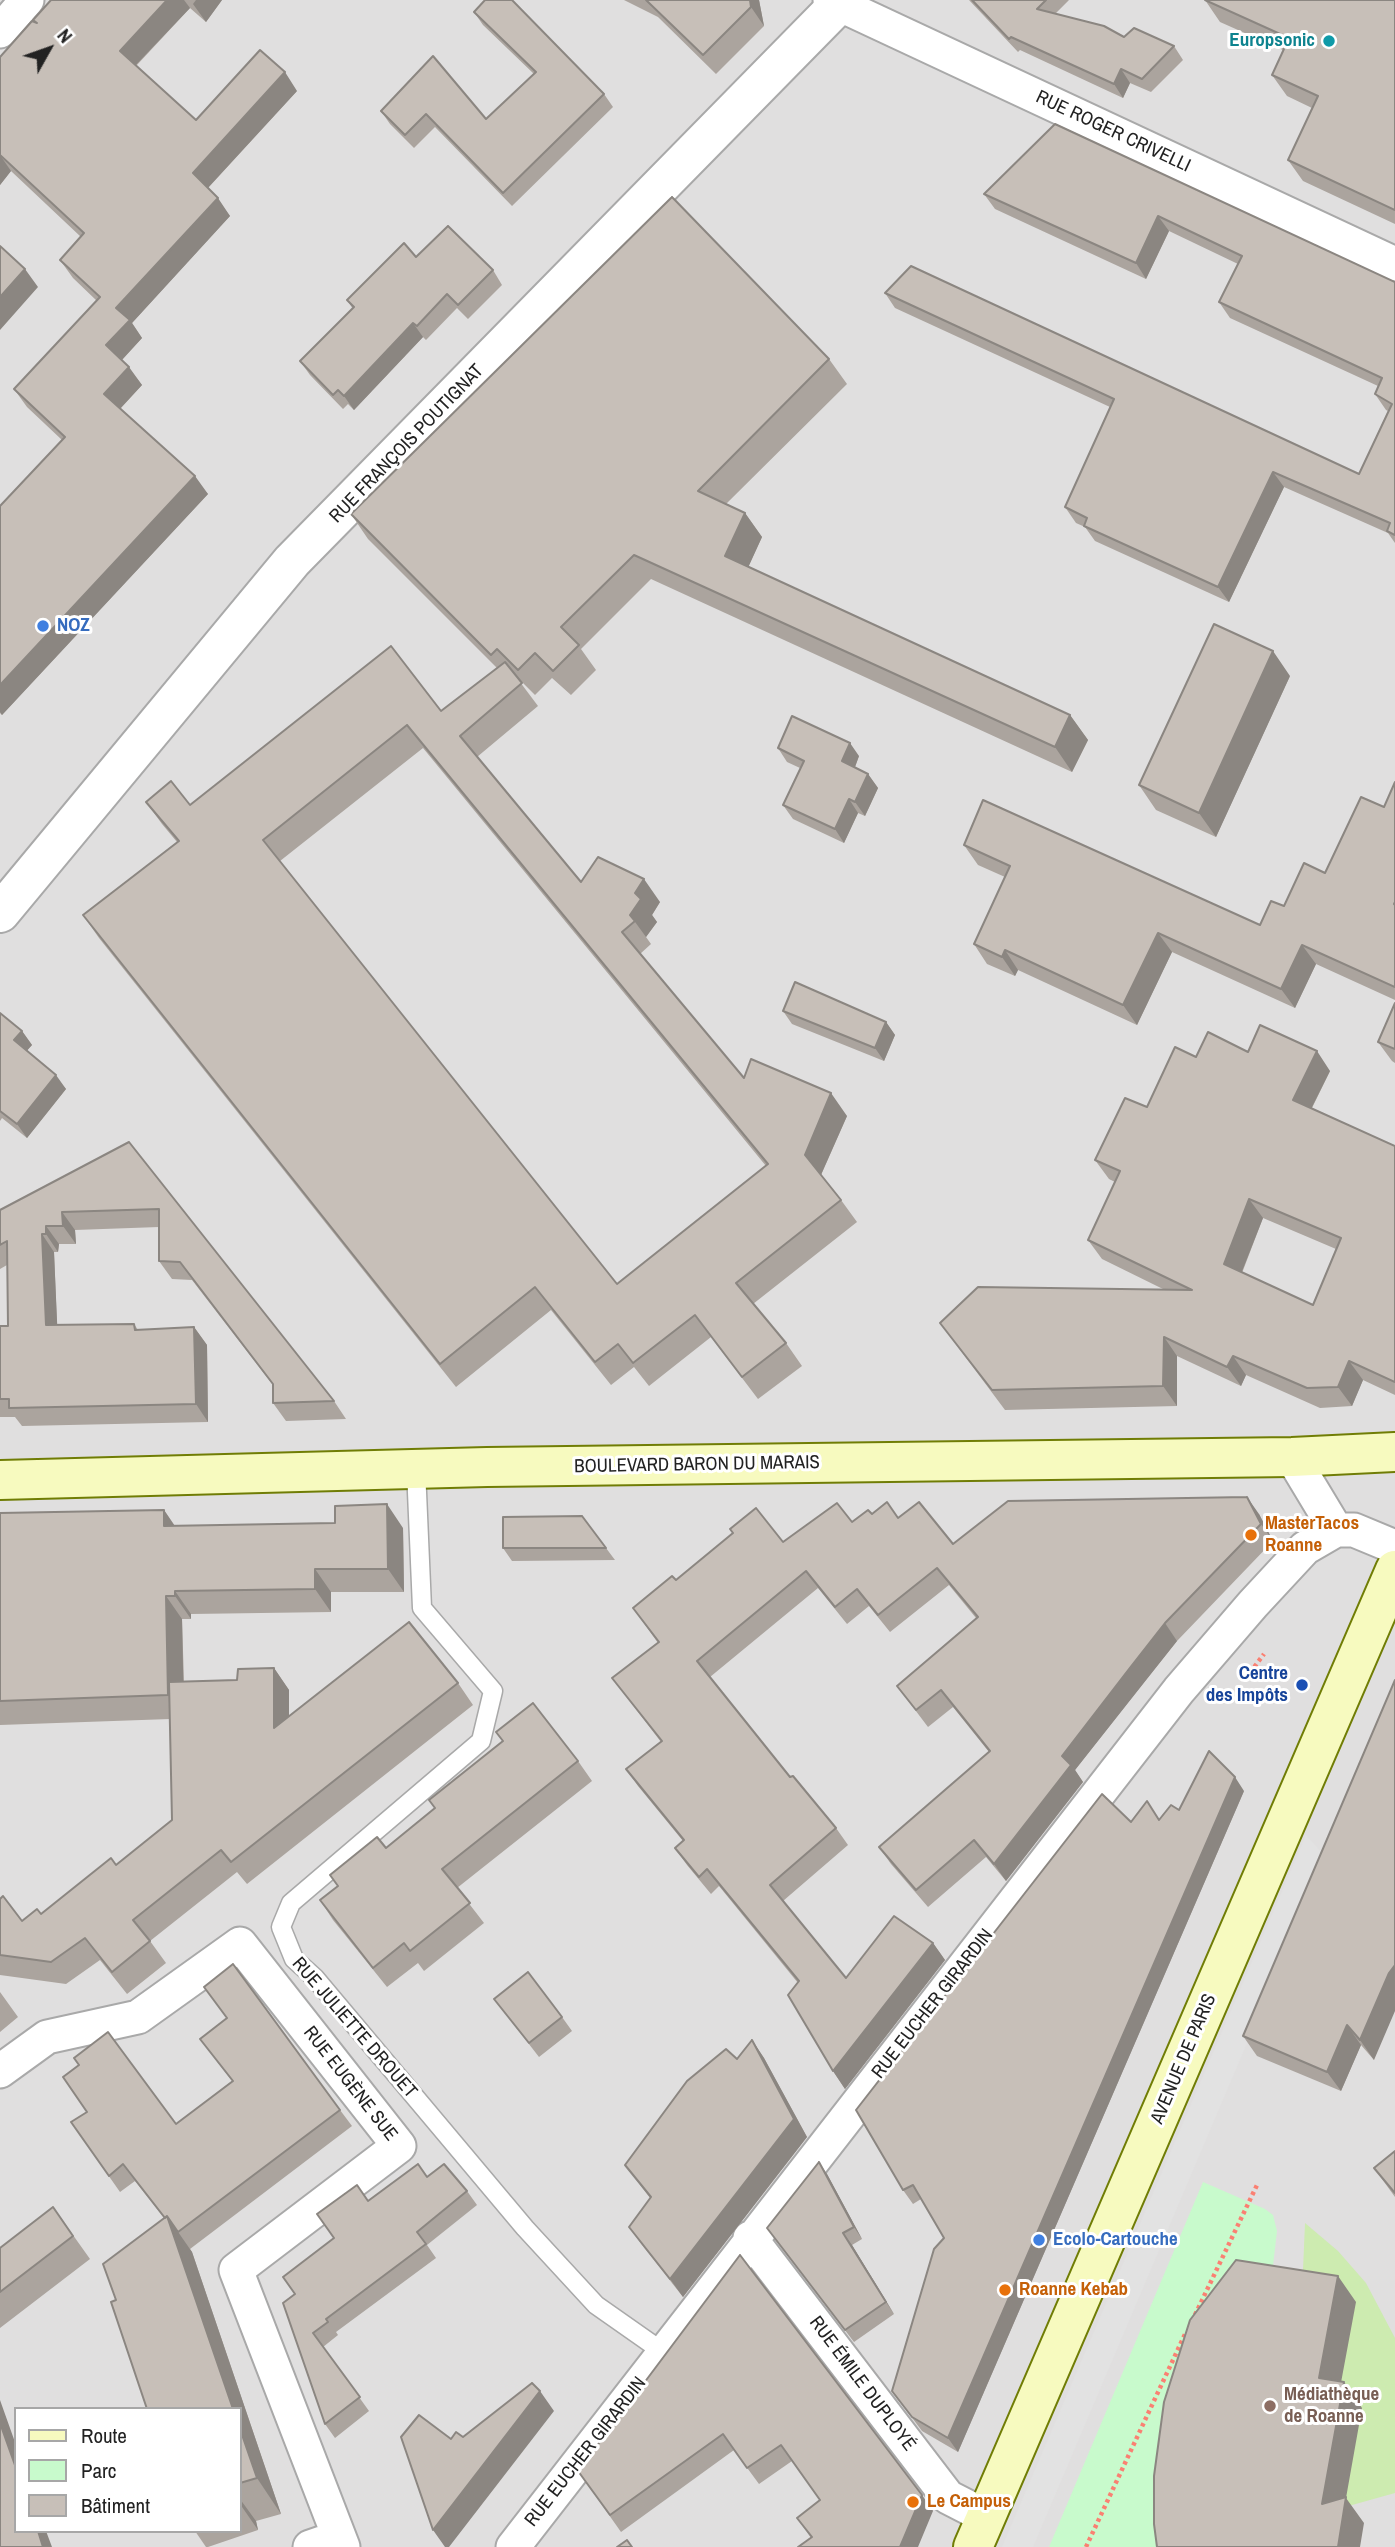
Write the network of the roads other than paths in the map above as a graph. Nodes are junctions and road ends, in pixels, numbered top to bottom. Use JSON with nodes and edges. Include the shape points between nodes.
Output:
{"nodes":[{"id":1,"x":27,"y":0,"type":"edge"},
{"id":2,"x":837,"y":1,"type":"edge"},
{"id":3,"x":0,"y":30,"type":"edge"},
{"id":4,"x":1395,"y":264,"type":"edge"},
{"id":5,"x":0,"y":913,"type":"edge"},
{"id":6,"x":1395,"y":1452,"type":"edge"},
{"id":7,"x":1292,"y":1457,"type":"junction"},
{"id":8,"x":416,"y":1469,"type":"junction"},
{"id":9,"x":0,"y":1480,"type":"edge"},
{"id":10,"x":1336,"y":1530,"type":"junction"},
{"id":11,"x":1395,"y":1547,"type":"edge"},
{"id":12,"x":1395,"y":1570,"type":"edge"},
{"id":13,"x":0,"y":2071,"type":"edge"},
{"id":14,"x":750,"y":2238,"type":"junction"},
{"id":15,"x":663,"y":2352,"type":"junction"},
{"id":16,"x":979,"y":2532,"type":"edge"},
{"id":17,"x":331,"y":2544,"type":"edge"},
{"id":18,"x":513,"y":2547,"type":"edge"}],
"edges":[{"from":1,"to":3,"type":"street"},
{"from":2,"to":4,"type":"street","name":"RUE ROGER CRIVELLI"},
{"from":2,"to":5,"type":"street","name":"RUE FRANÇOIS POUTIGNAT","via":[[292,561]]},
{"from":6,"to":7,"type":"main road","name":"BOULEVARD BARON DU MARAIS"},
{"from":7,"to":8,"type":"main road","name":"BOULEVARD BARON DU MARAIS"},
{"from":7,"to":10,"type":"street"},
{"from":8,"to":9,"type":"main road","name":"BOULEVARD BARON DU MARAIS"},
{"from":8,"to":15,"type":"lane","name":"RUE JULIETTE DROUET","via":[[422,1608],[494,1691],[481,1741],[291,1903],[281,1927],[294,1959],[315,1978],[525,2228],[596,2305]]},
{"from":10,"to":11,"type":"street","via":[[1354,1530]]},
{"from":10,"to":14,"type":"street","name":"RUE EUCHER GIRARDIN","via":[[1305,1548],[1179,1690]]},
{"from":12,"to":16,"type":"main road","name":"AVENUE DE PARIS"},
{"from":13,"to":17,"type":"street","name":"RUE EUGÈNE SUE","via":[[47,2037],[138,2017],[240,1944],[399,2146],[236,2270]]},
{"from":14,"to":15,"type":"street","name":"RUE EUCHER GIRARDIN"},
{"from":14,"to":16,"type":"street","name":"RUE ÉMILE DUPLOYÉ"},
{"from":15,"to":18,"type":"street","name":"RUE EUCHER GIRARDIN"}]}
